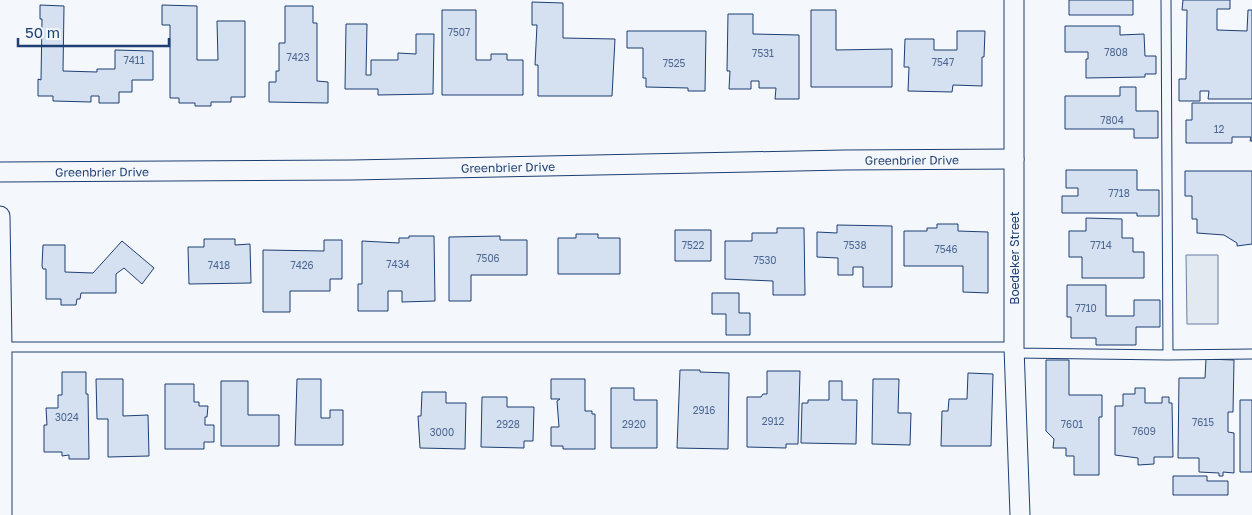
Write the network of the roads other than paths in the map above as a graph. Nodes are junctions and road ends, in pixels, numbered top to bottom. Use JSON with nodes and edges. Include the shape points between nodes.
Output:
{"nodes":[{"id":1,"x":1014,"y":0,"type":"edge"},
{"id":2,"x":1166,"y":0,"type":"edge"},
{"id":3,"x":1014,"y":159,"type":"junction"},
{"id":4,"x":0,"y":172,"type":"edge"},
{"id":5,"x":0,"y":216,"type":"edge"},
{"id":6,"x":1,"y":347,"type":"edge"},
{"id":7,"x":1015,"y":350,"type":"junction"},
{"id":8,"x":1252,"y":354,"type":"edge"},
{"id":9,"x":1168,"y":355,"type":"junction"},
{"id":10,"x":2,"y":515,"type":"edge"},
{"id":11,"x":1020,"y":515,"type":"edge"}],
"edges":[{"from":1,"to":3,"type":"street","name":"Boedeker Street"},
{"from":2,"to":9,"type":"lane"},
{"from":3,"to":4,"type":"street","name":"Greenbrier Drive","via":[[352,170]]},
{"from":3,"to":7,"type":"street","name":"Boedeker Street"},
{"from":5,"to":6,"type":"street"},
{"from":6,"to":7,"type":"lane"},
{"from":6,"to":10,"type":"street"},
{"from":7,"to":9,"type":"lane"},
{"from":7,"to":11,"type":"street","name":"Boedeker Street"},
{"from":8,"to":9,"type":"lane"}]}
